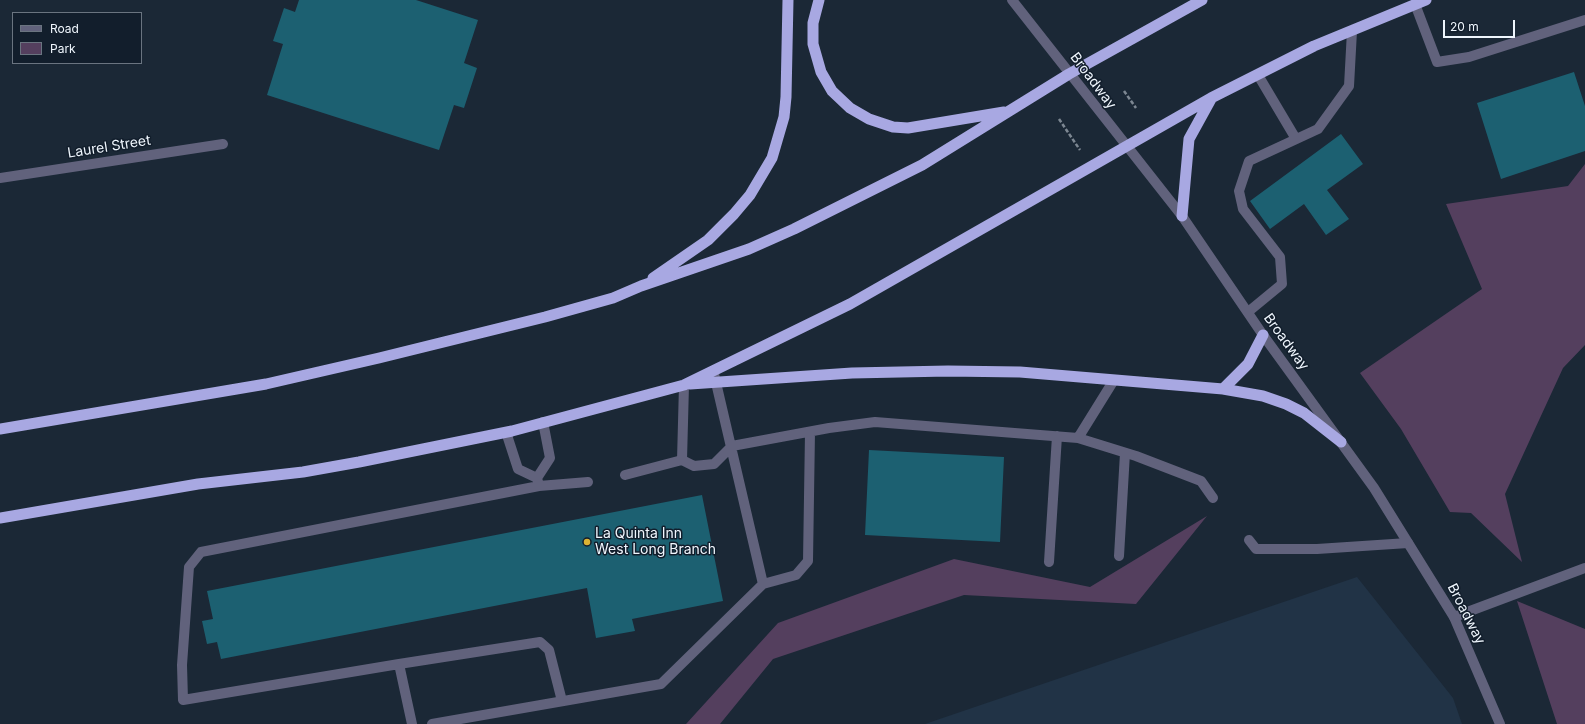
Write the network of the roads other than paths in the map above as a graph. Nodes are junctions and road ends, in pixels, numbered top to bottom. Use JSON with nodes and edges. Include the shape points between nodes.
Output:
{"nodes":[{"id":1,"x":788,"y":0,"type":"edge"},
{"id":2,"x":819,"y":0,"type":"edge"},
{"id":3,"x":1012,"y":0,"type":"edge"},
{"id":4,"x":1202,"y":0,"type":"edge"},
{"id":5,"x":1421,"y":2,"type":"edge"},
{"id":6,"x":1585,"y":20,"type":"edge"},
{"id":7,"x":1352,"y":31,"type":"junction"},
{"id":8,"x":1069,"y":74,"type":"junction"},
{"id":9,"x":1258,"y":75,"type":"junction"},
{"id":10,"x":1211,"y":98,"type":"junction"},
{"id":11,"x":1011,"y":111,"type":"junction"},
{"id":12,"x":1296,"y":139,"type":"junction"},
{"id":13,"x":223,"y":144,"type":"dead end"},
{"id":14,"x":1126,"y":147,"type":"junction"},
{"id":15,"x":0,"y":178,"type":"edge"},
{"id":16,"x":1182,"y":216,"type":"junction"},
{"id":17,"x":641,"y":286,"type":"junction"},
{"id":18,"x":1248,"y":312,"type":"junction"},
{"id":19,"x":1263,"y":335,"type":"junction"},
{"id":20,"x":713,"y":370,"type":"junction"},
{"id":21,"x":1114,"y":380,"type":"junction"},
{"id":22,"x":717,"y":382,"type":"junction"},
{"id":23,"x":684,"y":385,"type":"junction"},
{"id":24,"x":1223,"y":389,"type":"junction"},
{"id":25,"x":543,"y":422,"type":"junction"},
{"id":26,"x":0,"y":430,"type":"edge"},
{"id":27,"x":506,"y":432,"type":"junction"},
{"id":28,"x":810,"y":432,"type":"junction"},
{"id":29,"x":1057,"y":436,"type":"junction"},
{"id":30,"x":1078,"y":438,"type":"junction"},
{"id":31,"x":1341,"y":442,"type":"junction"},
{"id":32,"x":732,"y":446,"type":"junction"},
{"id":33,"x":1125,"y":453,"type":"junction"},
{"id":34,"x":682,"y":460,"type":"junction"},
{"id":35,"x":625,"y":475,"type":"dead end"},
{"id":36,"x":538,"y":482,"type":"junction"},
{"id":37,"x":588,"y":482,"type":"dead end"},
{"id":38,"x":1213,"y":498,"type":"dead end"},
{"id":39,"x":0,"y":518,"type":"edge"},
{"id":40,"x":1249,"y":540,"type":"dead end"},
{"id":41,"x":1408,"y":543,"type":"junction"},
{"id":42,"x":1119,"y":556,"type":"dead end"},
{"id":43,"x":1050,"y":562,"type":"dead end"},
{"id":44,"x":1585,"y":568,"type":"edge"},
{"id":45,"x":763,"y":584,"type":"junction"},
{"id":46,"x":1454,"y":617,"type":"junction"},
{"id":47,"x":399,"y":664,"type":"junction"},
{"id":48,"x":562,"y":701,"type":"junction"},
{"id":49,"x":412,"y":724,"type":"edge"},
{"id":50,"x":432,"y":724,"type":"edge"},
{"id":51,"x":1500,"y":724,"type":"edge"}],
"edges":[{"from":1,"to":17,"type":"highway","via":[[784,117],[778,142],[763,176],[734,214],[708,240]]},
{"from":2,"to":11,"type":"highway","via":[[813,23],[813,44],[821,72],[836,95],[850,108],[869,119],[893,127],[908,128]]},
{"from":3,"to":8,"type":"street","name":"Broadway"},
{"from":4,"to":8,"type":"highway"},
{"from":5,"to":6,"type":"street","via":[[1437,62],[1469,57]]},
{"from":5,"to":7,"type":"highway"},
{"from":7,"to":9,"type":"highway","via":[[1314,46]]},
{"from":7,"to":12,"type":"street","via":[[1349,86],[1318,129]]},
{"from":8,"to":11,"type":"highway"},
{"from":8,"to":14,"type":"street","name":"Broadway"},
{"from":9,"to":10,"type":"highway"},
{"from":9,"to":12,"type":"street"},
{"from":10,"to":14,"type":"highway"},
{"from":10,"to":16,"type":"highway","via":[[1189,139]]},
{"from":11,"to":17,"type":"highway","via":[[922,165],[794,229],[749,250]]},
{"from":12,"to":18,"type":"street","via":[[1249,161],[1239,191],[1243,209],[1280,257],[1282,284]]},
{"from":13,"to":15,"type":"street","name":"Laurel Street"},
{"from":14,"to":16,"type":"street","name":"Broadway"},
{"from":14,"to":20,"type":"highway","via":[[850,304]]},
{"from":16,"to":18,"type":"street","name":"Broadway"},
{"from":17,"to":26,"type":"highway","via":[[613,298],[545,317],[266,384]]},
{"from":18,"to":19,"type":"street","name":"Broadway"},
{"from":19,"to":24,"type":"highway","via":[[1248,364]]},
{"from":19,"to":31,"type":"street","name":"Broadway"},
{"from":20,"to":22,"type":"street"},
{"from":20,"to":23,"type":"highway"},
{"from":21,"to":22,"type":"highway","via":[[1020,372],[948,371],[852,373]]},
{"from":21,"to":24,"type":"highway"},
{"from":21,"to":30,"type":"street"},
{"from":22,"to":23,"type":"highway"},
{"from":22,"to":32,"type":"street"},
{"from":23,"to":25,"type":"highway"},
{"from":23,"to":34,"type":"street"},
{"from":24,"to":31,"type":"highway","via":[[1263,396],[1286,404],[1304,413]]},
{"from":25,"to":27,"type":"highway"},
{"from":25,"to":36,"type":"street","via":[[550,458]]},
{"from":27,"to":36,"type":"street","via":[[518,470]]},
{"from":27,"to":39,"type":"highway","via":[[303,472],[198,484]]},
{"from":28,"to":29,"type":"street","via":[[875,422]]},
{"from":28,"to":32,"type":"street"},
{"from":28,"to":45,"type":"street","via":[[808,561],[796,575]]},
{"from":29,"to":30,"type":"street"},
{"from":29,"to":43,"type":"street"},
{"from":30,"to":33,"type":"street"},
{"from":31,"to":41,"type":"street","name":"Broadway","via":[[1374,488]]},
{"from":32,"to":34,"type":"street","via":[[714,464],[694,466]]},
{"from":32,"to":45,"type":"street"},
{"from":33,"to":38,"type":"street","via":[[1201,481]]},
{"from":33,"to":42,"type":"street"},
{"from":34,"to":35,"type":"street"},
{"from":36,"to":37,"type":"street"},
{"from":36,"to":47,"type":"street","via":[[201,552],[189,568],[182,665],[183,700]]},
{"from":40,"to":41,"type":"street","via":[[1256,549],[1317,549]]},
{"from":41,"to":46,"type":"street","name":"Broadway"},
{"from":44,"to":46,"type":"street"},
{"from":45,"to":48,"type":"street","via":[[661,684]]},
{"from":46,"to":51,"type":"street","name":"Broadway"},
{"from":47,"to":48,"type":"street","via":[[540,642],[549,650]]},
{"from":47,"to":49,"type":"street"},
{"from":48,"to":50,"type":"street"}]}
